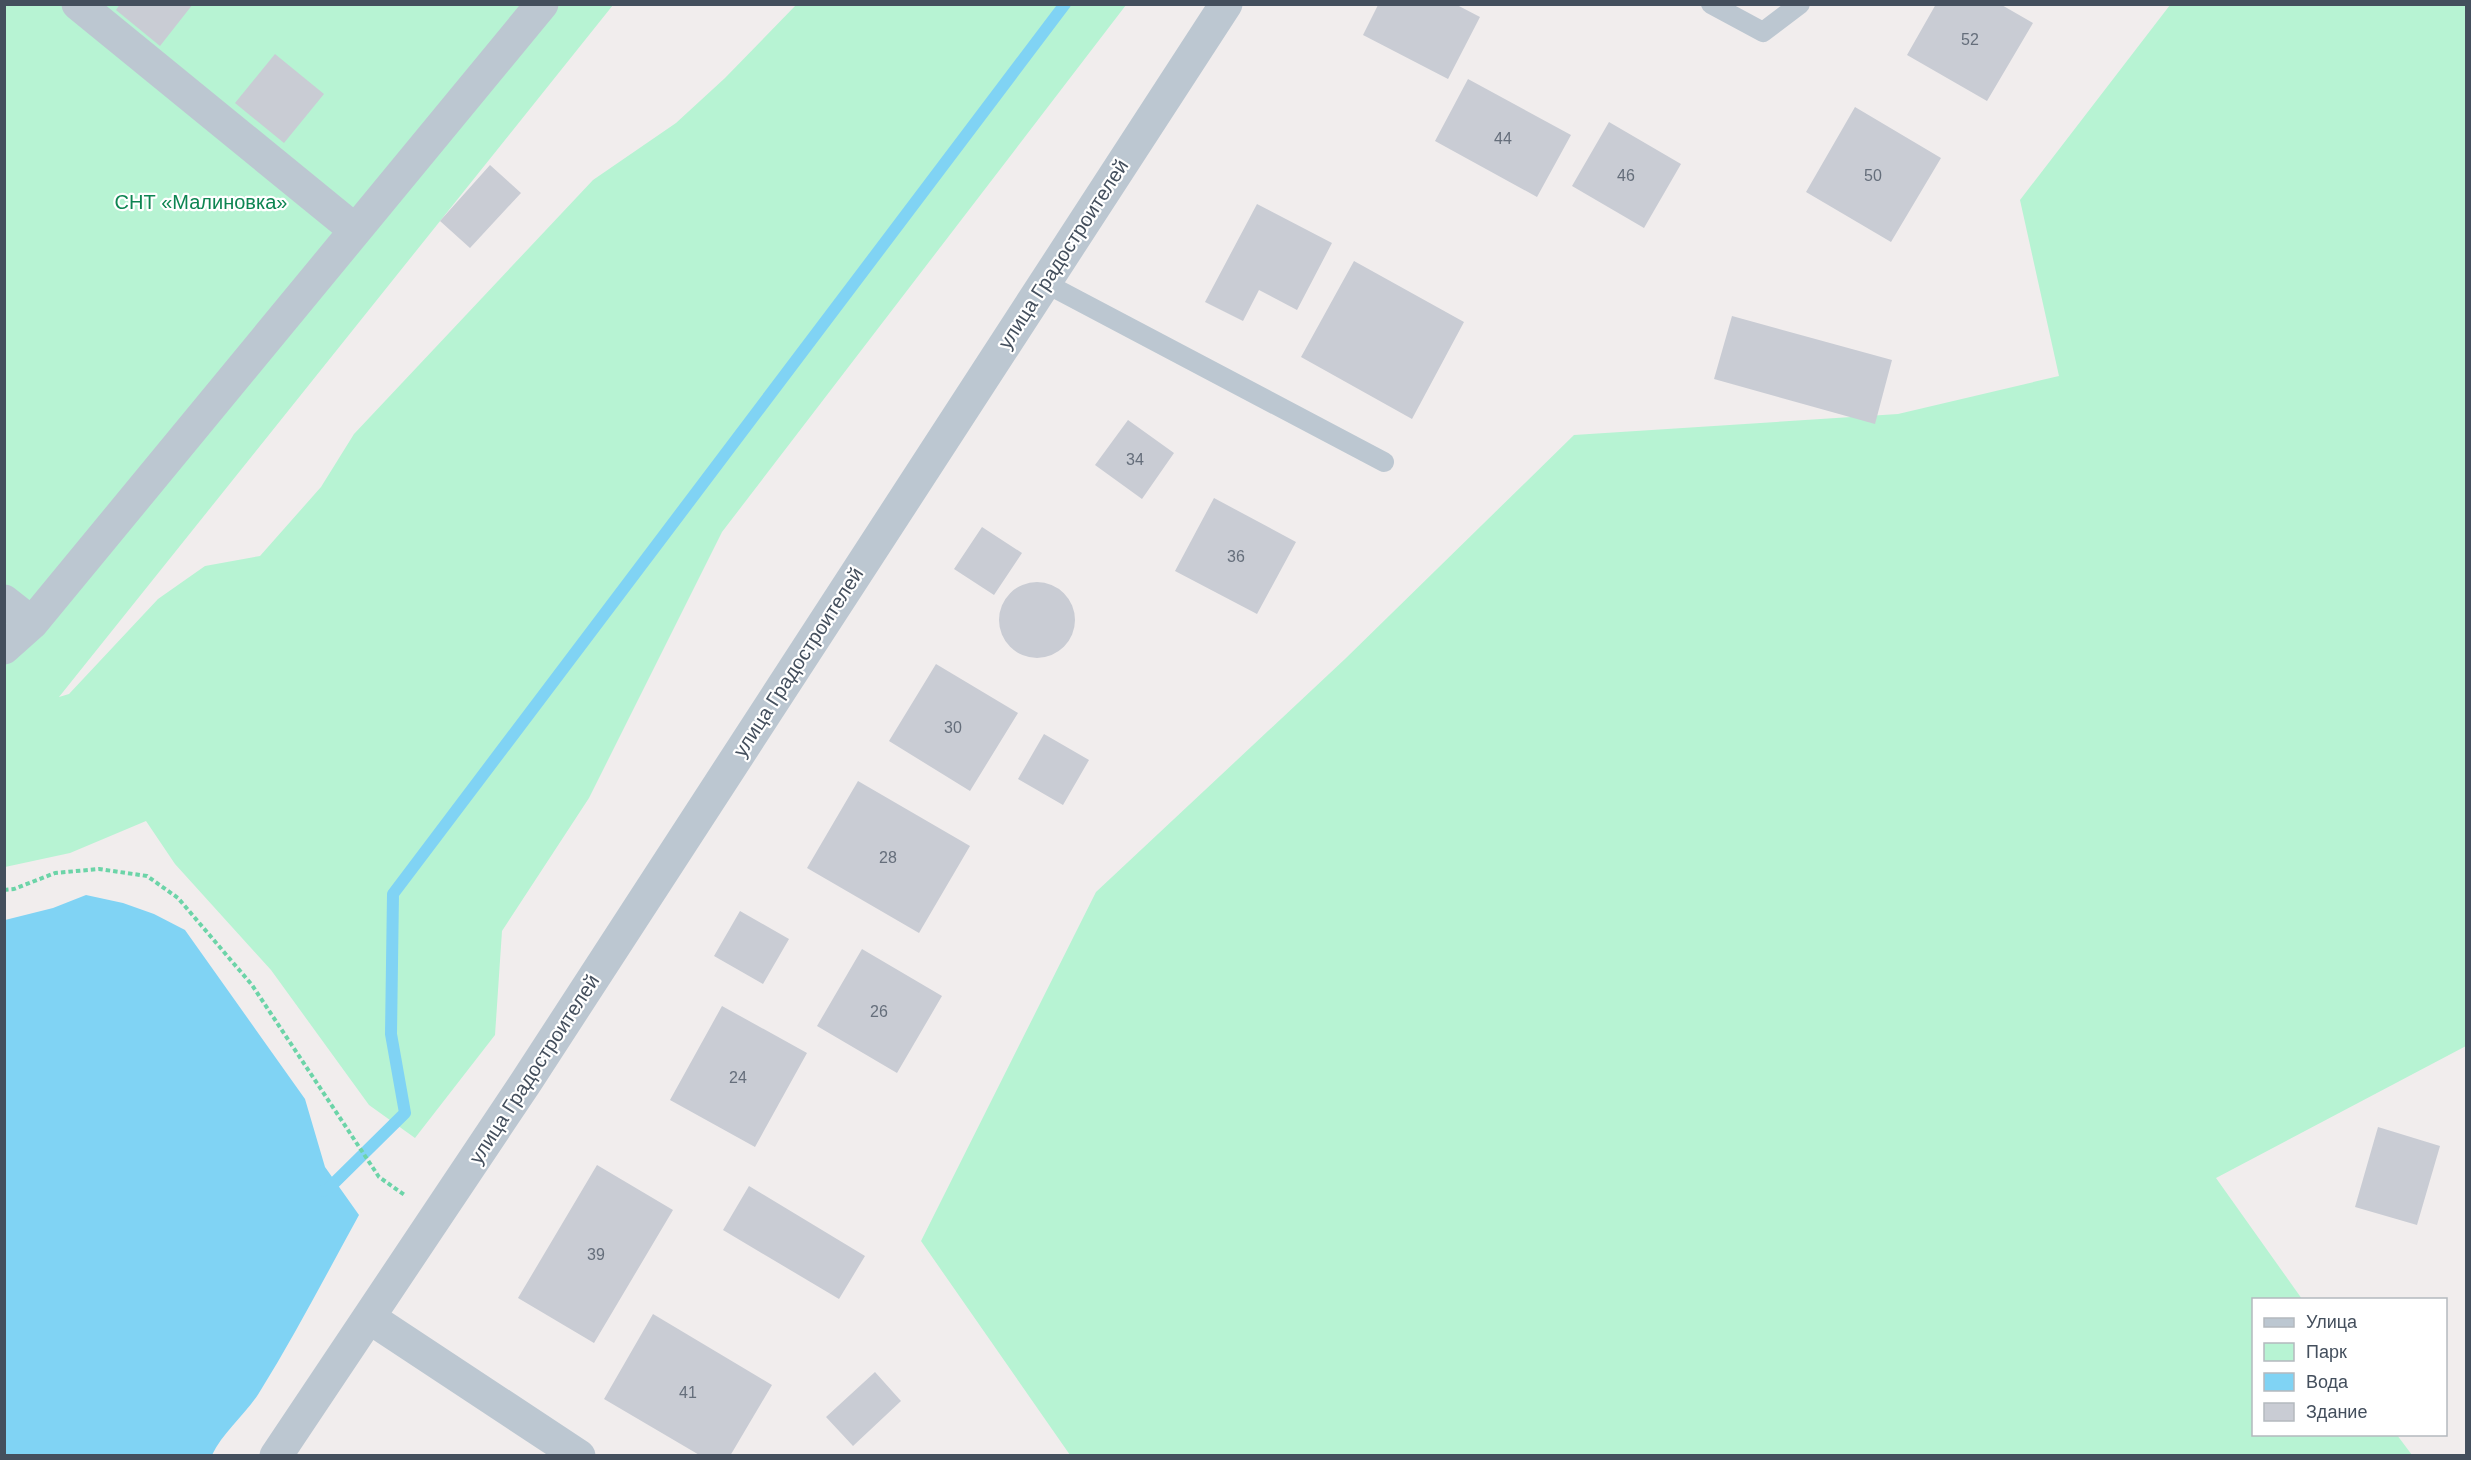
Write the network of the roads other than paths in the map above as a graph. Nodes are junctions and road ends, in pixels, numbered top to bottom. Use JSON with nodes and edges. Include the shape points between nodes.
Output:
{"nodes":[{"id":1,"x":78,"y":4,"type":"edge"},
{"id":2,"x":542,"y":4,"type":"edge"},
{"id":3,"x":1226,"y":4,"type":"edge"},
{"id":4,"x":1711,"y":4,"type":"edge"},
{"id":5,"x":1800,"y":4,"type":"edge"},
{"id":6,"x":355,"y":230,"type":"junction"},
{"id":7,"x":1045,"y":283,"type":"junction"},
{"id":8,"x":1384,"y":462,"type":"dead end"},
{"id":9,"x":4,"y":601,"type":"edge"},
{"id":10,"x":32,"y":623,"type":"junction"},
{"id":11,"x":4,"y":648,"type":"edge"},
{"id":12,"x":370,"y":1318,"type":"junction"},
{"id":13,"x":276,"y":1455,"type":"edge"},
{"id":14,"x":579,"y":1455,"type":"edge"}],
"edges":[{"from":1,"to":6,"type":"street"},
{"from":2,"to":6,"type":"street"},
{"from":3,"to":7,"type":"street","name":"улица Градостроителей"},
{"from":4,"to":5,"type":"lane","via":[[1763,32]]},
{"from":6,"to":10,"type":"street"},
{"from":7,"to":8,"type":"lane"},
{"from":7,"to":12,"type":"street","name":"улица Градостроителей"},
{"from":9,"to":10,"type":"street"},
{"from":10,"to":11,"type":"street"},
{"from":12,"to":13,"type":"street","name":"улица Градостроителей"},
{"from":12,"to":14,"type":"street"}]}
